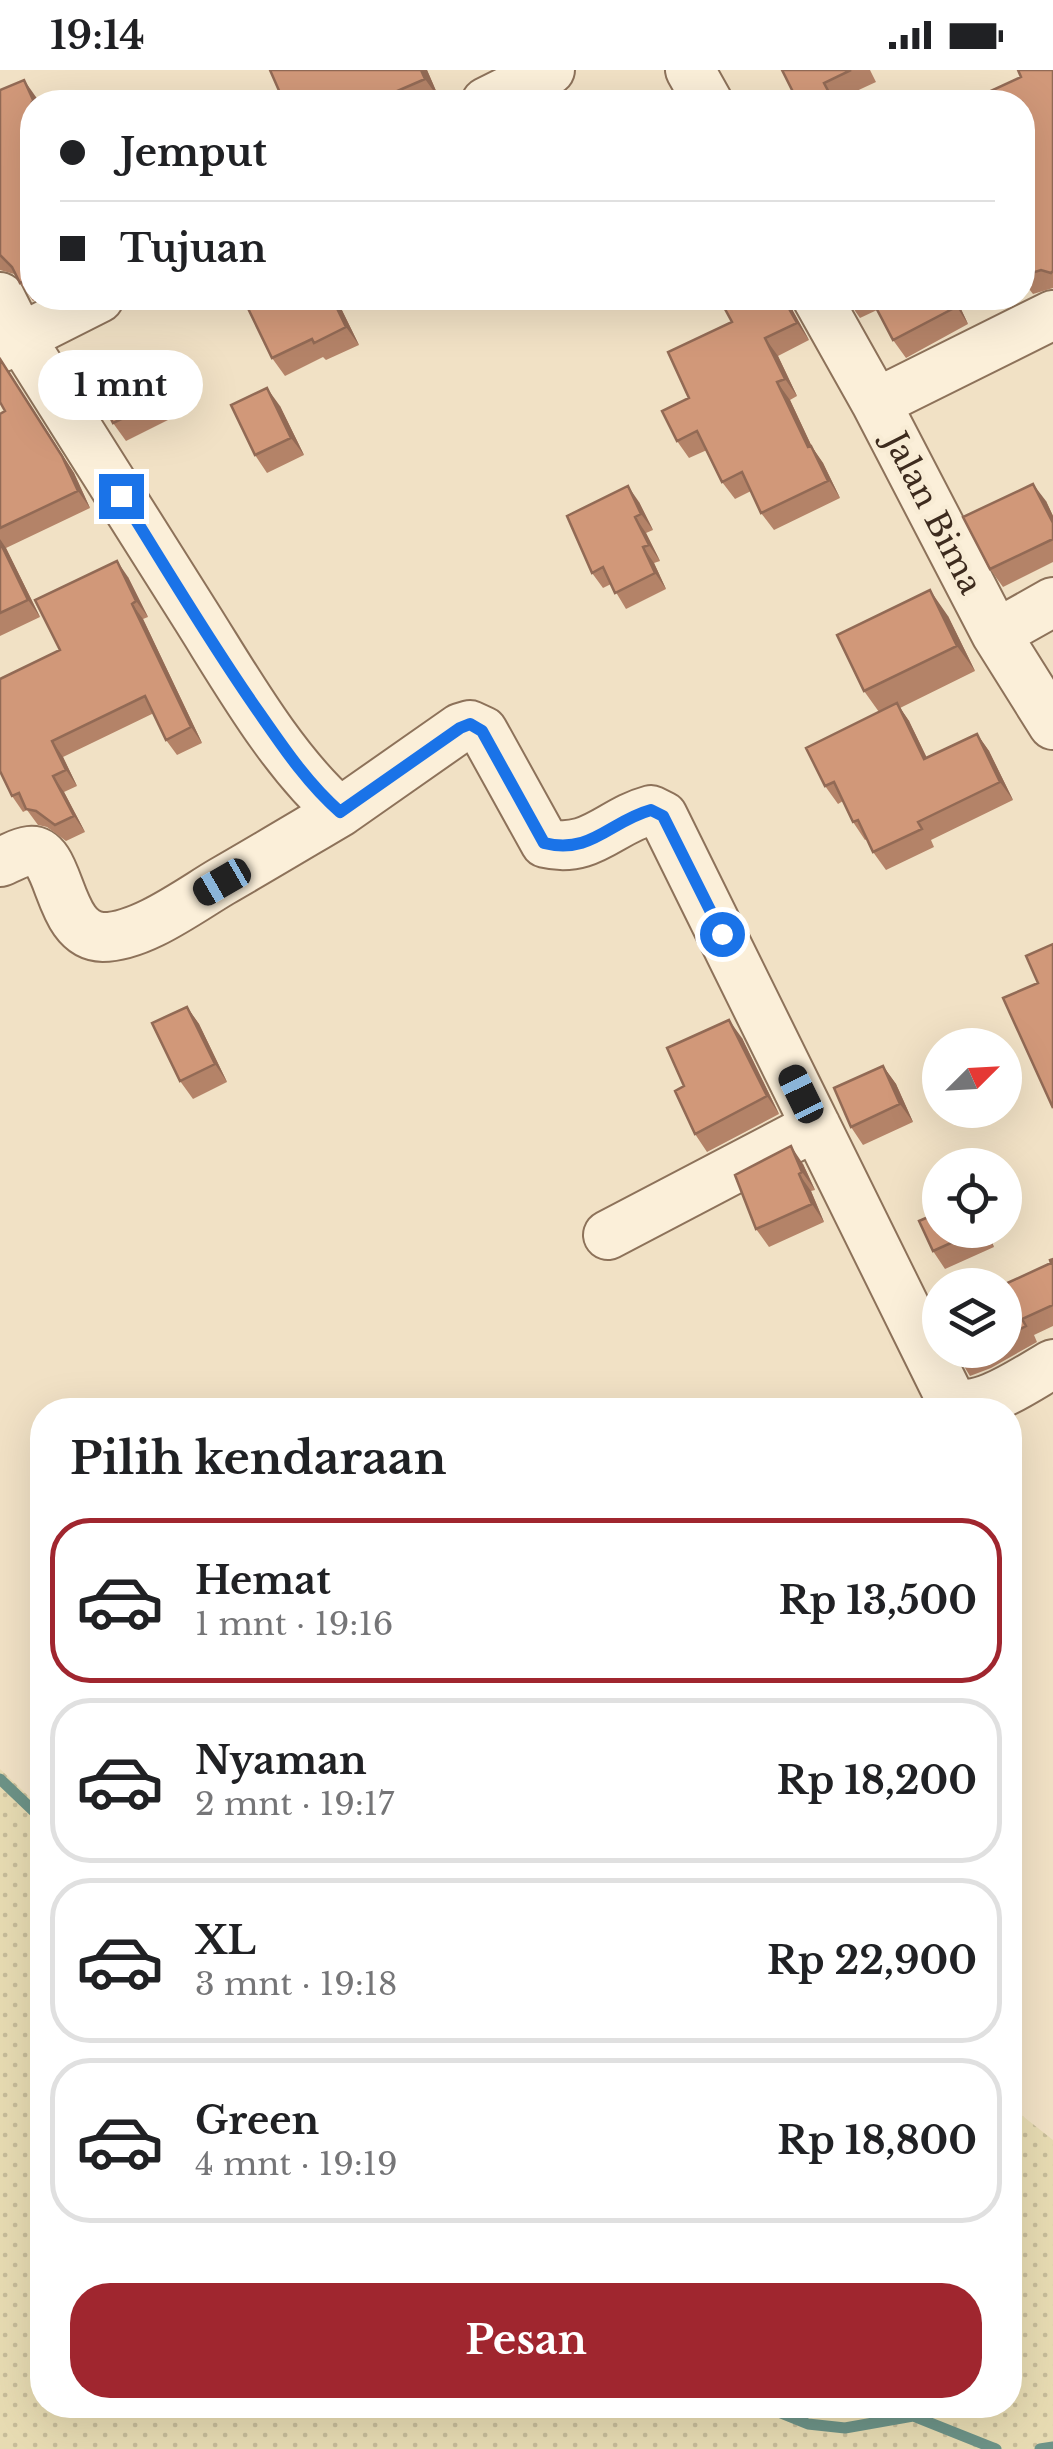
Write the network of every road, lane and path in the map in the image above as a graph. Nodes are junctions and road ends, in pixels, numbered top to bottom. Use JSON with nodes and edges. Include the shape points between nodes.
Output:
{"nodes":[{"id":1,"x":550,"y":70,"type":"edge"},
{"id":2,"x":510,"y":90,"type":"edge"},
{"id":3,"x":62,"y":310,"type":"edge"},
{"id":4,"x":825,"y":310,"type":"edge"},
{"id":5,"x":1053,"y":315,"type":"edge"},
{"id":6,"x":7,"y":328,"type":"edge"},
{"id":7,"x":876,"y":402,"type":"junction"},
{"id":8,"x":1053,"y":602,"type":"edge"},
{"id":9,"x":996,"y":634,"type":"junction"},
{"id":10,"x":1053,"y":725,"type":"edge"},
{"id":11,"x":340,"y":812,"type":"junction"},
{"id":12,"x":0,"y":862,"type":"edge"},
{"id":13,"x":816,"y":1126,"type":"junction"},
{"id":14,"x":608,"y":1235,"type":"dead end"},
{"id":15,"x":1053,"y":1364,"type":"edge"},
{"id":16,"x":952,"y":1398,"type":"edge"},
{"id":17,"x":992,"y":1398,"type":"edge"}],
"edges":[{"from":1,"to":2,"type":"street"},
{"from":3,"to":6,"type":"street"},
{"from":4,"to":7,"type":"street","name":"Jalan Bima"},
{"from":5,"to":7,"type":"street"},
{"from":6,"to":11,"type":"street","via":[[242,688],[295,764]]},
{"from":7,"to":9,"type":"street","name":"Jalan Bima"},
{"from":8,"to":9,"type":"street"},
{"from":9,"to":10,"type":"street","name":"Jalan Bima"},
{"from":11,"to":12,"type":"street","via":[[162,916],[112,936],[79,928],[34,850]]},
{"from":11,"to":13,"type":"street","via":[[470,724],[482,731],[544,843],[581,845],[639,813],[663,816]]},
{"from":13,"to":14,"type":"street"},
{"from":13,"to":16,"type":"street"},
{"from":15,"to":17,"type":"street"}]}
